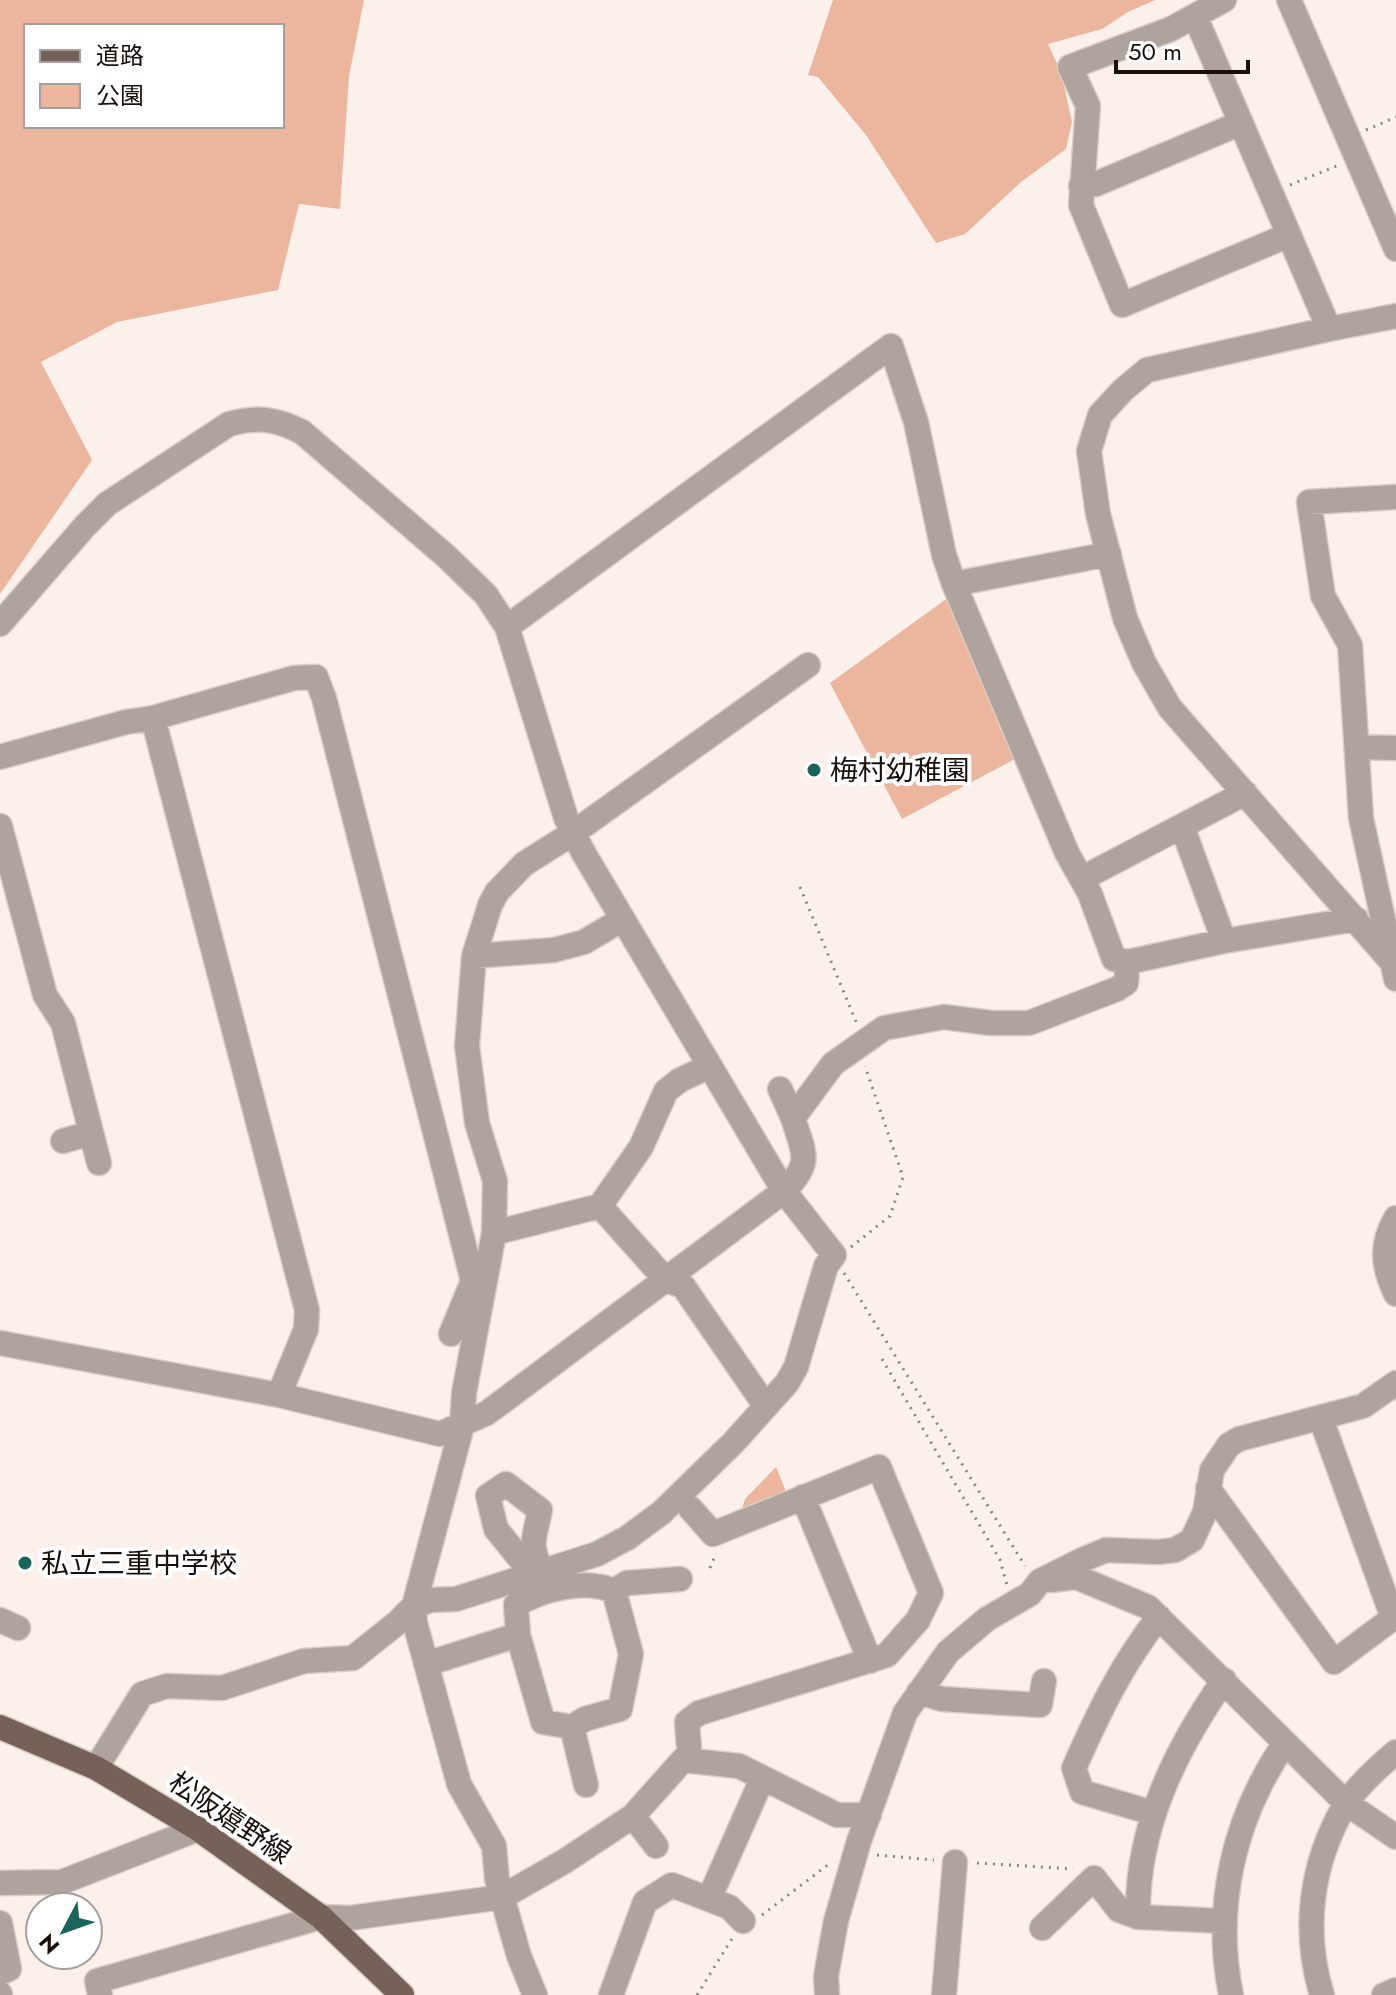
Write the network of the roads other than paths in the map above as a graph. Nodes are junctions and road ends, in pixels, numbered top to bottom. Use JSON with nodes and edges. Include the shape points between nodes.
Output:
{"nodes":[{"id":1,"x":1224,"y":0,"type":"edge"},
{"id":2,"x":1289,"y":0,"type":"edge"},
{"id":3,"x":1195,"y":16,"type":"junction"},
{"id":4,"x":1241,"y":123,"type":"junction"},
{"id":5,"x":1081,"y":186,"type":"junction"},
{"id":6,"x":1289,"y":235,"type":"junction"},
{"id":7,"x":1396,"y":249,"type":"edge"},
{"id":8,"x":1396,"y":316,"type":"edge"},
{"id":9,"x":1329,"y":329,"type":"junction"},
{"id":10,"x":1396,"y":497,"type":"edge"},
{"id":11,"x":1109,"y":554,"type":"junction"},
{"id":12,"x":954,"y":584,"type":"junction"},
{"id":13,"x":0,"y":624,"type":"edge"},
{"id":14,"x":507,"y":627,"type":"junction"},
{"id":15,"x":808,"y":665,"type":"dead end"},
{"id":16,"x":153,"y":718,"type":"junction"},
{"id":17,"x":1357,"y":747,"type":"junction"},
{"id":18,"x":1396,"y":748,"type":"edge"},
{"id":19,"x":0,"y":757,"type":"edge"},
{"id":20,"x":1245,"y":793,"type":"junction"},
{"id":21,"x":0,"y":826,"type":"edge"},
{"id":22,"x":1182,"y":826,"type":"junction"},
{"id":23,"x":573,"y":833,"type":"junction"},
{"id":24,"x":1083,"y":878,"type":"junction"},
{"id":25,"x":623,"y":919,"type":"junction"},
{"id":26,"x":1356,"y":919,"type":"junction"},
{"id":27,"x":1224,"y":941,"type":"junction"},
{"id":28,"x":474,"y":956,"type":"junction"},
{"id":29,"x":1128,"y":962,"type":"junction"},
{"id":30,"x":1394,"y":971,"type":"edge"},
{"id":31,"x":710,"y":1066,"type":"junction"},
{"id":32,"x":780,"y":1089,"type":"dead end"},
{"id":33,"x":793,"y":1118,"type":"junction"},
{"id":34,"x":91,"y":1133,"type":"junction"},
{"id":35,"x":63,"y":1141,"type":"dead end"},
{"id":36,"x":99,"y":1163,"type":"dead end"},
{"id":37,"x":784,"y":1191,"type":"junction"},
{"id":38,"x":600,"y":1206,"type":"junction"},
{"id":39,"x":1396,"y":1218,"type":"edge"},
{"id":40,"x":494,"y":1233,"type":"junction"},
{"id":41,"x":666,"y":1280,"type":"junction"},
{"id":42,"x":1396,"y":1294,"type":"edge"},
{"id":43,"x":451,"y":1334,"type":"dead end"},
{"id":44,"x":0,"y":1343,"type":"edge"},
{"id":45,"x":1396,"y":1383,"type":"edge"},
{"id":46,"x":279,"y":1395,"type":"junction"},
{"id":47,"x":765,"y":1405,"type":"junction"},
{"id":48,"x":1321,"y":1419,"type":"junction"},
{"id":49,"x":462,"y":1426,"type":"junction"},
{"id":50,"x":1208,"y":1488,"type":"junction"},
{"id":51,"x":803,"y":1497,"type":"junction"},
{"id":52,"x":690,"y":1508,"type":"dead end"},
{"id":53,"x":680,"y":1579,"type":"dead end"},
{"id":54,"x":1040,"y":1581,"type":"junction"},
{"id":55,"x":614,"y":1591,"type":"junction"},
{"id":56,"x":414,"y":1606,"type":"junction"},
{"id":57,"x":1159,"y":1617,"type":"junction"},
{"id":58,"x":518,"y":1635,"type":"junction"},
{"id":59,"x":870,"y":1661,"type":"junction"},
{"id":60,"x":426,"y":1664,"type":"junction"},
{"id":61,"x":1224,"y":1680,"type":"junction"},
{"id":62,"x":1044,"y":1681,"type":"dead end"},
{"id":63,"x":919,"y":1692,"type":"junction"},
{"id":64,"x":0,"y":1727,"type":"edge"},
{"id":65,"x":572,"y":1727,"type":"junction"},
{"id":66,"x":1285,"y":1743,"type":"junction"},
{"id":67,"x":1396,"y":1752,"type":"edge"},
{"id":68,"x":690,"y":1761,"type":"junction"},
{"id":69,"x":96,"y":1768,"type":"junction"},
{"id":70,"x":762,"y":1779,"type":"junction"},
{"id":71,"x":586,"y":1785,"type":"dead end"},
{"id":72,"x":1346,"y":1803,"type":"junction"},
{"id":73,"x":1153,"y":1813,"type":"junction"},
{"id":74,"x":869,"y":1815,"type":"junction"},
{"id":75,"x":633,"y":1816,"type":"junction"},
{"id":76,"x":198,"y":1829,"type":"junction"},
{"id":77,"x":1396,"y":1837,"type":"edge"},
{"id":78,"x":656,"y":1846,"type":"dead end"},
{"id":79,"x":955,"y":1862,"type":"dead end"},
{"id":80,"x":0,"y":1883,"type":"edge"},
{"id":81,"x":502,"y":1897,"type":"junction"},
{"id":82,"x":709,"y":1899,"type":"junction"},
{"id":83,"x":321,"y":1917,"type":"junction"},
{"id":84,"x":1138,"y":1917,"type":"junction"},
{"id":85,"x":743,"y":1921,"type":"road end"},
{"id":86,"x":1224,"y":1921,"type":"junction"},
{"id":87,"x":0,"y":1923,"type":"edge"},
{"id":88,"x":1042,"y":1928,"type":"dead end"},
{"id":89,"x":0,"y":1973,"type":"edge"},
{"id":90,"x":1396,"y":1990,"type":"edge"},
{"id":91,"x":100,"y":1995,"type":"edge"},
{"id":92,"x":402,"y":1995,"type":"edge"},
{"id":93,"x":535,"y":1995,"type":"edge"},
{"id":94,"x":611,"y":1995,"type":"edge"},
{"id":95,"x":827,"y":1995,"type":"edge"},
{"id":96,"x":944,"y":1995,"type":"edge"},
{"id":97,"x":1231,"y":1995,"type":"edge"},
{"id":98,"x":1322,"y":1995,"type":"edge"},
{"id":99,"x":1384,"y":1995,"type":"edge"}],
"edges":[{"from":1,"to":3,"type":"street"},
{"from":2,"to":7,"type":"street"},
{"from":3,"to":4,"type":"street"},
{"from":3,"to":5,"type":"street","via":[[1070,67],[1088,106]]},
{"from":4,"to":5,"type":"street"},
{"from":4,"to":6,"type":"street"},
{"from":5,"to":6,"type":"street","via":[[1081,205],[1122,305]]},
{"from":6,"to":9,"type":"street"},
{"from":8,"to":9,"type":"street"},
{"from":9,"to":11,"type":"street","via":[[1147,370],[1123,390],[1100,415],[1089,451]]},
{"from":10,"to":17,"type":"street","via":[[1309,502],[1323,596],[1350,645]]},
{"from":11,"to":12,"type":"street"},
{"from":11,"to":20,"type":"street","via":[[1125,618],[1144,663],[1170,708]]},
{"from":12,"to":14,"type":"street","via":[[916,422],[891,346]]},
{"from":12,"to":24,"type":"street","via":[[1067,853]]},
{"from":13,"to":14,"type":"street","via":[[107,504],[229,424],[252,418],[282,422],[302,432],[447,557],[486,595]]},
{"from":14,"to":23,"type":"street"},
{"from":15,"to":23,"type":"street"},
{"from":16,"to":19,"type":"street"},
{"from":16,"to":43,"type":"street","via":[[294,678],[316,677],[473,1281]]},
{"from":16,"to":46,"type":"street","via":[[307,1310],[306,1329]]},
{"from":17,"to":18,"type":"street"},
{"from":17,"to":30,"type":"street","via":[[1361,818]]},
{"from":20,"to":22,"type":"street"},
{"from":20,"to":26,"type":"street"},
{"from":21,"to":34,"type":"street","via":[[45,995],[63,1023]]},
{"from":22,"to":24,"type":"street"},
{"from":22,"to":27,"type":"street"},
{"from":23,"to":25,"type":"street"},
{"from":23,"to":28,"type":"street","via":[[524,864],[497,892]]},
{"from":24,"to":29,"type":"street","via":[[1114,959]]},
{"from":25,"to":28,"type":"street","via":[[584,942],[554,950]]},
{"from":25,"to":31,"type":"street"},
{"from":26,"to":27,"type":"street"},
{"from":26,"to":30,"type":"street"},
{"from":27,"to":29,"type":"street"},
{"from":28,"to":40,"type":"street","via":[[467,1046],[477,1123],[495,1181]]},
{"from":29,"to":33,"type":"street","via":[[1126,983],[1117,989],[1029,1023],[944,1017],[884,1028],[833,1064]]},
{"from":31,"to":37,"type":"street"},
{"from":31,"to":38,"type":"street","via":[[666,1091],[641,1147]]},
{"from":32,"to":33,"type":"street"},
{"from":33,"to":37,"type":"street","via":[[805,1157],[800,1175]]},
{"from":34,"to":35,"type":"street"},
{"from":34,"to":36,"type":"street"},
{"from":37,"to":41,"type":"street"},
{"from":37,"to":47,"type":"street","via":[[838,1263],[826,1266],[796,1367]]},
{"from":38,"to":40,"type":"street"},
{"from":38,"to":41,"type":"street"},
{"from":39,"to":42,"type":"street","via":[[1384,1249],[1385,1272]]},
{"from":40,"to":49,"type":"street"},
{"from":41,"to":47,"type":"street","via":[[683,1286]]},
{"from":41,"to":49,"type":"street"},
{"from":44,"to":46,"type":"street"},
{"from":45,"to":48,"type":"street","via":[[1363,1406]]},
{"from":46,"to":49,"type":"street","via":[[440,1434]]},
{"from":47,"to":56,"type":"street","via":[[661,1513],[627,1538],[597,1554],[539,1566],[456,1599]]},
{"from":48,"to":50,"type":"street","via":[[1229,1445],[1212,1470]]},
{"from":48,"to":50,"type":"street","via":[[1393,1618],[1334,1662]]},
{"from":49,"to":56,"type":"street"},
{"from":50,"to":54,"type":"street","via":[[1205,1512],[1192,1540],[1175,1550],[1106,1550]]},
{"from":51,"to":52,"type":"street","via":[[713,1534]]},
{"from":51,"to":59,"type":"street"},
{"from":51,"to":59,"type":"street","via":[[879,1467],[931,1593],[918,1620],[887,1655]]},
{"from":53,"to":55,"type":"street","via":[[627,1583]]},
{"from":54,"to":57,"type":"street","via":[[1076,1577],[1148,1607]]},
{"from":54,"to":63,"type":"street","via":[[1030,1594],[987,1619],[948,1652]]},
{"from":55,"to":58,"type":"street","via":[[553,1588],[531,1596],[516,1605]]},
{"from":55,"to":65,"type":"street","via":[[631,1654],[620,1709]]},
{"from":56,"to":60,"type":"street"},
{"from":56,"to":69,"type":"street","via":[[353,1658],[304,1661],[222,1688],[167,1686],[142,1694]]},
{"from":57,"to":61,"type":"street"},
{"from":57,"to":73,"type":"street","via":[[1106,1698],[1074,1768],[1082,1792]]},
{"from":58,"to":60,"type":"street"},
{"from":58,"to":65,"type":"street","via":[[543,1722]]},
{"from":59,"to":68,"type":"street","via":[[699,1713],[687,1722]]},
{"from":60,"to":81,"type":"street","via":[[459,1784],[494,1846]]},
{"from":61,"to":66,"type":"street"},
{"from":61,"to":73,"type":"street","via":[[1179,1750]]},
{"from":62,"to":63,"type":"street","via":[[1040,1705],[942,1699]]},
{"from":63,"to":74,"type":"street","via":[[905,1713]]},
{"from":64,"to":69,"type":"main road","name":"松阪嬉野線"},
{"from":65,"to":71,"type":"street"},
{"from":66,"to":72,"type":"street"},
{"from":66,"to":86,"type":"street","via":[[1241,1826]]},
{"from":67,"to":72,"type":"street"},
{"from":68,"to":70,"type":"street","via":[[739,1766]]},
{"from":68,"to":75,"type":"street","via":[[683,1760]]},
{"from":69,"to":76,"type":"main road","name":"松阪嬉野線"},
{"from":70,"to":74,"type":"street","via":[[837,1815]]},
{"from":70,"to":82,"type":"street"},
{"from":72,"to":77,"type":"street"},
{"from":72,"to":98,"type":"street","via":[[1319,1864],[1313,1896],[1312,1947]]},
{"from":73,"to":84,"type":"street"},
{"from":74,"to":95,"type":"street","via":[[836,1921]]},
{"from":75,"to":78,"type":"street"},
{"from":75,"to":81,"type":"street"},
{"from":76,"to":80,"type":"street","via":[[62,1882]]},
{"from":76,"to":83,"type":"main road","name":"松阪嬉野線"},
{"from":79,"to":96,"type":"street"},
{"from":81,"to":83,"type":"street","via":[[350,1918]]},
{"from":81,"to":93,"type":"street"},
{"from":82,"to":85,"type":"street","via":[[729,1907]]},
{"from":82,"to":94,"type":"street","via":[[672,1885],[645,1902]]},
{"from":83,"to":91,"type":"street","via":[[97,1981]]},
{"from":83,"to":92,"type":"main road","name":"松阪嬉野線"},
{"from":84,"to":86,"type":"street"},
{"from":84,"to":88,"type":"street","via":[[1119,1910],[1094,1878]]},
{"from":86,"to":97,"type":"street"},
{"from":87,"to":89,"type":"street","via":[[9,1969]]},
{"from":90,"to":99,"type":"street"}]}
